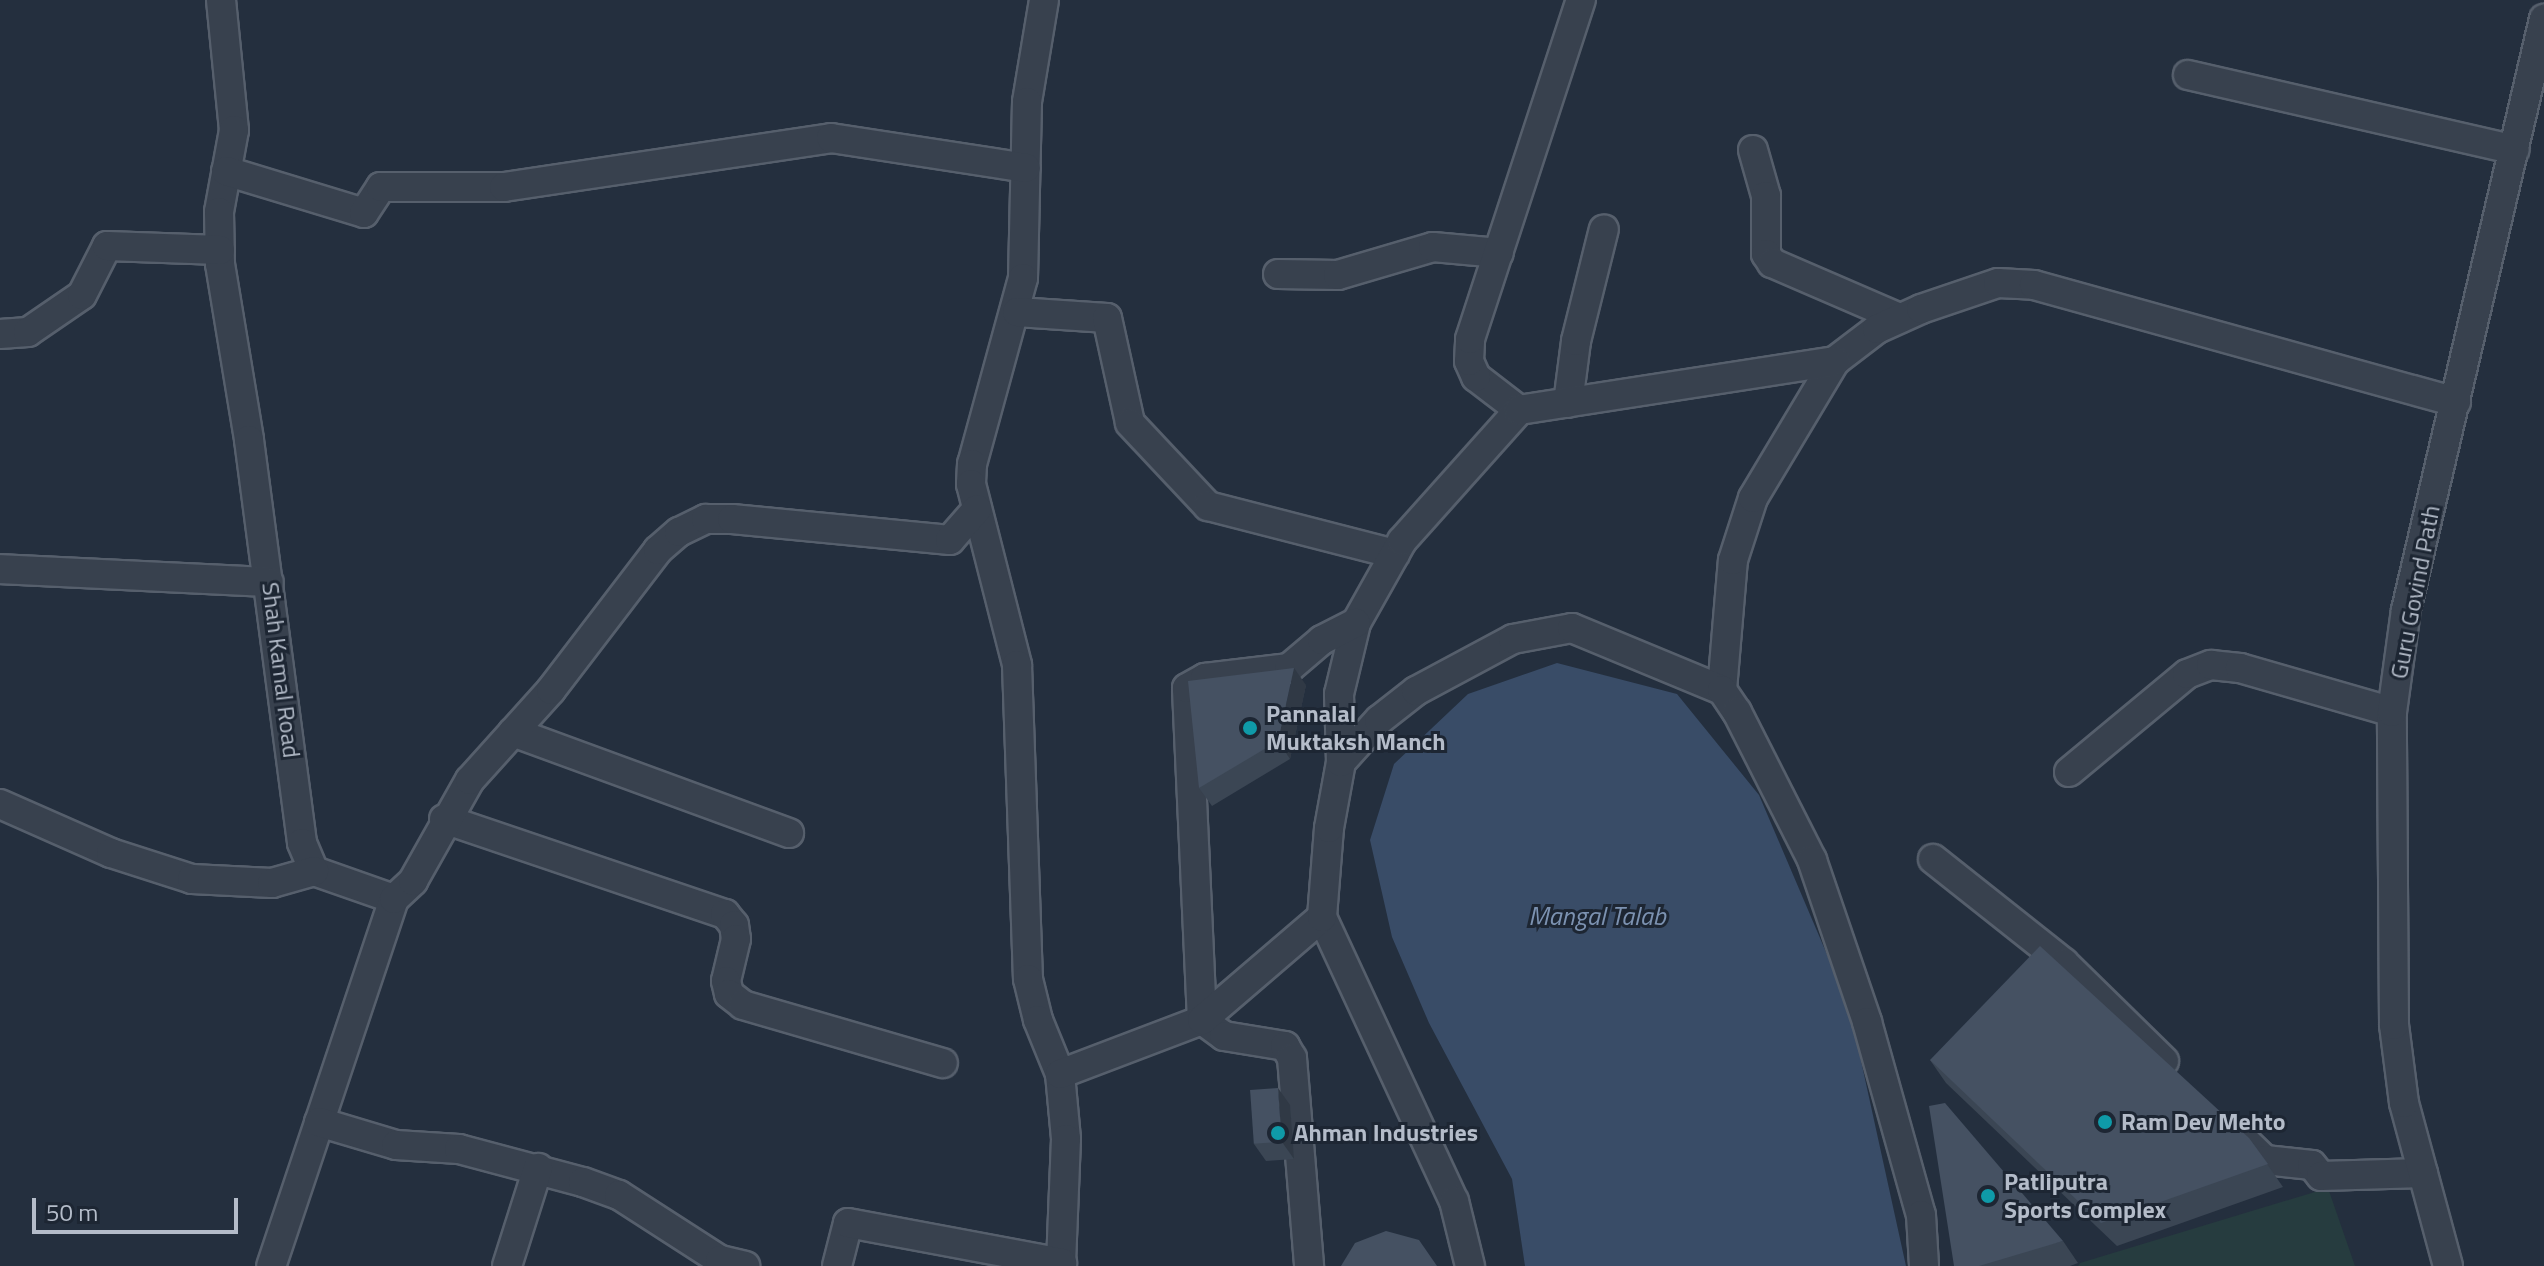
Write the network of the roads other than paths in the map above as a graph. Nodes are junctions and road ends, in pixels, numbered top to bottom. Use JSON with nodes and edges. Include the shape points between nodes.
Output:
{"nodes":[{"id":1,"x":221,"y":0,"type":"edge"},
{"id":2,"x":1044,"y":0,"type":"edge"},
{"id":3,"x":1581,"y":0,"type":"edge"},
{"id":4,"x":2544,"y":22,"type":"edge"},
{"id":5,"x":2188,"y":75,"type":"dead end"},
{"id":6,"x":1753,"y":150,"type":"dead end"},
{"id":7,"x":2515,"y":150,"type":"junction"},
{"id":8,"x":1026,"y":168,"type":"junction"},
{"id":9,"x":226,"y":171,"type":"junction"},
{"id":10,"x":1604,"y":229,"type":"dead end"},
{"id":11,"x":220,"y":250,"type":"junction"},
{"id":12,"x":1499,"y":253,"type":"junction"},
{"id":13,"x":1278,"y":274,"type":"dead end"},
{"id":14,"x":1017,"y":312,"type":"junction"},
{"id":15,"x":1900,"y":318,"type":"junction"},
{"id":16,"x":0,"y":334,"type":"edge"},
{"id":17,"x":1835,"y":361,"type":"junction"},
{"id":18,"x":2456,"y":402,"type":"junction"},
{"id":19,"x":1568,"y":403,"type":"junction"},
{"id":20,"x":1519,"y":410,"type":"junction"},
{"id":21,"x":977,"y":509,"type":"junction"},
{"id":22,"x":1395,"y":554,"type":"junction"},
{"id":23,"x":0,"y":569,"type":"edge"},
{"id":24,"x":269,"y":582,"type":"junction"},
{"id":25,"x":1356,"y":623,"type":"junction"},
{"id":26,"x":1722,"y":690,"type":"junction"},
{"id":27,"x":2392,"y":712,"type":"junction"},
{"id":28,"x":513,"y":732,"type":"junction"},
{"id":29,"x":1341,"y":762,"type":"junction"},
{"id":30,"x":2069,"y":772,"type":"dead end"},
{"id":31,"x":0,"y":804,"type":"edge"},
{"id":32,"x":444,"y":819,"type":"junction"},
{"id":33,"x":789,"y":833,"type":"dead end"},
{"id":34,"x":1933,"y":859,"type":"dead end"},
{"id":35,"x":314,"y":871,"type":"junction"},
{"id":36,"x":394,"y":899,"type":"junction"},
{"id":37,"x":1322,"y":917,"type":"junction"},
{"id":38,"x":1202,"y":1020,"type":"junction"},
{"id":39,"x":943,"y":1063,"type":"dead end"},
{"id":40,"x":1060,"y":1074,"type":"junction"},
{"id":41,"x":2187,"y":1084,"type":"edge"},
{"id":42,"x":2220,"y":1117,"type":"edge"},
{"id":43,"x":319,"y":1122,"type":"junction"},
{"id":44,"x":538,"y":1168,"type":"junction"},
{"id":45,"x":2423,"y":1173,"type":"junction"},
{"id":46,"x":1062,"y":1264,"type":"edge"},
{"id":47,"x":271,"y":1266,"type":"edge"},
{"id":48,"x":507,"y":1266,"type":"edge"},
{"id":49,"x":745,"y":1266,"type":"edge"},
{"id":50,"x":837,"y":1266,"type":"edge"},
{"id":51,"x":1309,"y":1266,"type":"edge"},
{"id":52,"x":1470,"y":1266,"type":"edge"},
{"id":53,"x":1924,"y":1266,"type":"edge"},
{"id":54,"x":2448,"y":1266,"type":"edge"}],
"edges":[{"from":1,"to":9,"type":"street","name":"Shah Kamal Road","via":[[234,130]]},
{"from":2,"to":8,"type":"street","via":[[1027,102]]},
{"from":3,"to":12,"type":"street"},
{"from":4,"to":7,"type":"street","name":"Guru Govind Path"},
{"from":5,"to":7,"type":"street"},
{"from":6,"to":15,"type":"street","via":[[1766,196],[1766,254],[1772,263]]},
{"from":7,"to":18,"type":"street","name":"Guru Govind Path"},
{"from":8,"to":9,"type":"street","via":[[831,138],[504,187],[381,187],[364,213]]},
{"from":8,"to":14,"type":"street","via":[[1026,236]]},
{"from":9,"to":11,"type":"street","name":"Shah Kamal Road"},
{"from":10,"to":19,"type":"street","via":[[1576,341]]},
{"from":11,"to":16,"type":"street","via":[[107,246],[82,295],[28,332]]},
{"from":11,"to":24,"type":"street","name":"Shah Kamal Road"},
{"from":12,"to":13,"type":"street","via":[[1433,247],[1338,275]]},
{"from":12,"to":20,"type":"street","via":[[1470,339],[1469,361],[1476,377]]},
{"from":14,"to":21,"type":"street","via":[[972,464]]},
{"from":14,"to":22,"type":"street","via":[[1107,318],[1130,423],[1208,506]]},
{"from":15,"to":17,"type":"street"},
{"from":15,"to":18,"type":"street","via":[[1981,287],[2034,285]]},
{"from":17,"to":19,"type":"street"},
{"from":17,"to":26,"type":"street","via":[[1753,498],[1739,533]]},
{"from":18,"to":27,"type":"street","name":"Guru Govind Path","via":[[2406,610]]},
{"from":19,"to":20,"type":"street"},
{"from":20,"to":22,"type":"street"},
{"from":21,"to":28,"type":"street","via":[[950,540],[732,519],[691,525],[658,550]]},
{"from":21,"to":40,"type":"street","via":[[1017,665],[1028,979]]},
{"from":22,"to":25,"type":"street"},
{"from":23,"to":24,"type":"street"},
{"from":24,"to":35,"type":"street","name":"Shah Kamal Road","via":[[302,843]]},
{"from":25,"to":29,"type":"street","via":[[1339,694]]},
{"from":25,"to":38,"type":"street","via":[[1322,640],[1289,668],[1205,678],[1187,688]]},
{"from":26,"to":29,"type":"street","via":[[1572,628],[1542,631],[1513,639],[1416,691],[1379,720]]},
{"from":26,"to":53,"type":"street","via":[[1812,860],[1867,1022],[1921,1215]]},
{"from":27,"to":30,"type":"street","via":[[2240,668],[2211,665],[2187,674]]},
{"from":27,"to":45,"type":"street","name":"Guru Govind Path","via":[[2394,1025],[2404,1103]]},
{"from":28,"to":32,"type":"street"},
{"from":28,"to":33,"type":"street"},
{"from":29,"to":37,"type":"street"},
{"from":31,"to":35,"type":"street","via":[[111,853],[192,879],[250,884]]},
{"from":32,"to":36,"type":"street","via":[[413,881]]},
{"from":32,"to":39,"type":"street","via":[[725,914],[736,939],[726,981],[729,994],[743,1005]]},
{"from":34,"to":41,"type":"street","via":[[2064,963]]},
{"from":35,"to":36,"type":"street"},
{"from":36,"to":43,"type":"street"},
{"from":37,"to":38,"type":"street"},
{"from":37,"to":52,"type":"street","via":[[1454,1201]]},
{"from":38,"to":40,"type":"street"},
{"from":38,"to":51,"type":"street","via":[[1224,1036],[1285,1046],[1292,1058]]},
{"from":40,"to":46,"type":"street","via":[[1067,1202]]},
{"from":42,"to":45,"type":"street","via":[[2265,1160],[2312,1165],[2321,1176]]},
{"from":43,"to":44,"type":"street","via":[[396,1145],[459,1149]]},
{"from":43,"to":47,"type":"street"},
{"from":44,"to":48,"type":"street"},
{"from":44,"to":49,"type":"street","via":[[619,1195],[720,1260]]},
{"from":45,"to":54,"type":"street","name":"Guru Govind Path"},
{"from":46,"to":50,"type":"street","via":[[848,1223]]}]}
